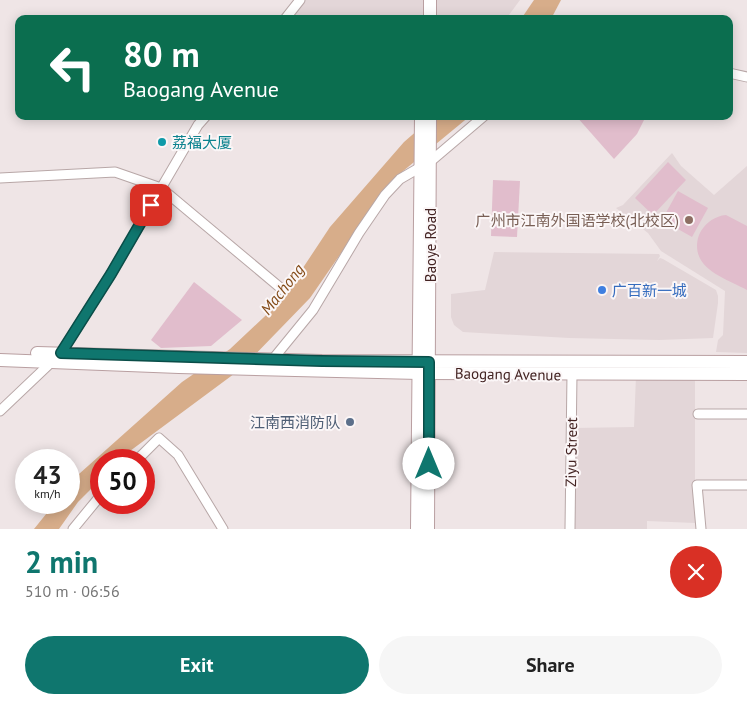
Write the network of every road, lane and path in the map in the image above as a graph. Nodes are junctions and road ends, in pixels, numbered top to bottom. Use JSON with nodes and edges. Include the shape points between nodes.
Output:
{"nodes":[{"id":1,"x":300,"y":0,"type":"edge"},
{"id":2,"x":421,"y":0,"type":"edge"},
{"id":3,"x":430,"y":0,"type":"edge"},
{"id":4,"x":288,"y":15,"type":"edge"},
{"id":5,"x":421,"y":15,"type":"edge"},
{"id":6,"x":430,"y":15,"type":"edge"},
{"id":7,"x":733,"y":74,"type":"edge"},
{"id":8,"x":747,"y":77,"type":"edge"},
{"id":9,"x":202,"y":120,"type":"edge"},
{"id":10,"x":421,"y":120,"type":"edge"},
{"id":11,"x":429,"y":120,"type":"edge"},
{"id":12,"x":479,"y":120,"type":"edge"},
{"id":13,"x":424,"y":163,"type":"junction"},
{"id":14,"x":0,"y":178,"type":"edge"},
{"id":15,"x":161,"y":188,"type":"junction"},
{"id":16,"x":283,"y":290,"type":"dead end"},
{"id":17,"x":0,"y":352,"type":"edge"},
{"id":18,"x":61,"y":353,"type":"junction"},
{"id":19,"x":273,"y":359,"type":"junction"},
{"id":20,"x":0,"y":360,"type":"edge"},
{"id":21,"x":50,"y":362,"type":"junction"},
{"id":22,"x":747,"y":362,"type":"edge"},
{"id":23,"x":323,"y":366,"type":"junction"},
{"id":24,"x":424,"y":367,"type":"junction"},
{"id":25,"x":572,"y":374,"type":"junction"},
{"id":26,"x":747,"y":374,"type":"edge"},
{"id":27,"x":0,"y":411,"type":"edge"},
{"id":28,"x":698,"y":414,"type":"dead end"},
{"id":29,"x":747,"y":414,"type":"edge"},
{"id":30,"x":148,"y":449,"type":"edge"},
{"id":31,"x":747,"y":485,"type":"edge"},
{"id":32,"x":90,"y":510,"type":"edge"},
{"id":33,"x":78,"y":527,"type":"edge"},
{"id":34,"x":223,"y":529,"type":"edge"},
{"id":35,"x":417,"y":529,"type":"edge"},
{"id":36,"x":428,"y":529,"type":"edge"},
{"id":37,"x":570,"y":529,"type":"edge"},
{"id":38,"x":701,"y":529,"type":"edge"}],
"edges":[{"from":1,"to":4,"type":"street"},
{"from":2,"to":5,"type":"main road"},
{"from":3,"to":6,"type":"main road"},
{"from":7,"to":8,"type":"street"},
{"from":9,"to":15,"type":"street"},
{"from":10,"to":13,"type":"main road","name":"Baoye Road"},
{"from":11,"to":13,"type":"main road","name":"Baoye Road"},
{"from":12,"to":13,"type":"street"},
{"from":13,"to":19,"type":"street","via":[[400,178],[385,195],[313,310]]},
{"from":13,"to":24,"type":"main road","name":"Baoye Road"},
{"from":14,"to":15,"type":"street","via":[[115,172]]},
{"from":15,"to":16,"type":"street"},
{"from":15,"to":18,"type":"street"},
{"from":17,"to":18,"type":"main road","name":"Baogang Avenue"},
{"from":18,"to":19,"type":"main road","name":"Baogang Avenue"},
{"from":18,"to":21,"type":"street"},
{"from":19,"to":23,"type":"main road","name":"Baogang Avenue"},
{"from":20,"to":21,"type":"main road","name":"Baogang Avenue"},
{"from":21,"to":23,"type":"main road","name":"Baogang Avenue","via":[[179,367]]},
{"from":21,"to":27,"type":"street"},
{"from":22,"to":24,"type":"main road","name":"Baogang Avenue"},
{"from":23,"to":24,"type":"main road","name":"Baogang Avenue"},
{"from":24,"to":25,"type":"main road","name":"Baogang Avenue"},
{"from":24,"to":35,"type":"main road"},
{"from":24,"to":36,"type":"main road"},
{"from":25,"to":26,"type":"main road","name":"Baogang Avenue"},
{"from":25,"to":37,"type":"street","name":"Ziyu Street"},
{"from":28,"to":29,"type":"street"},
{"from":30,"to":34,"type":"street","via":[[159,438],[178,455]]},
{"from":31,"to":38,"type":"street","via":[[697,485]]},
{"from":32,"to":33,"type":"street"}]}
